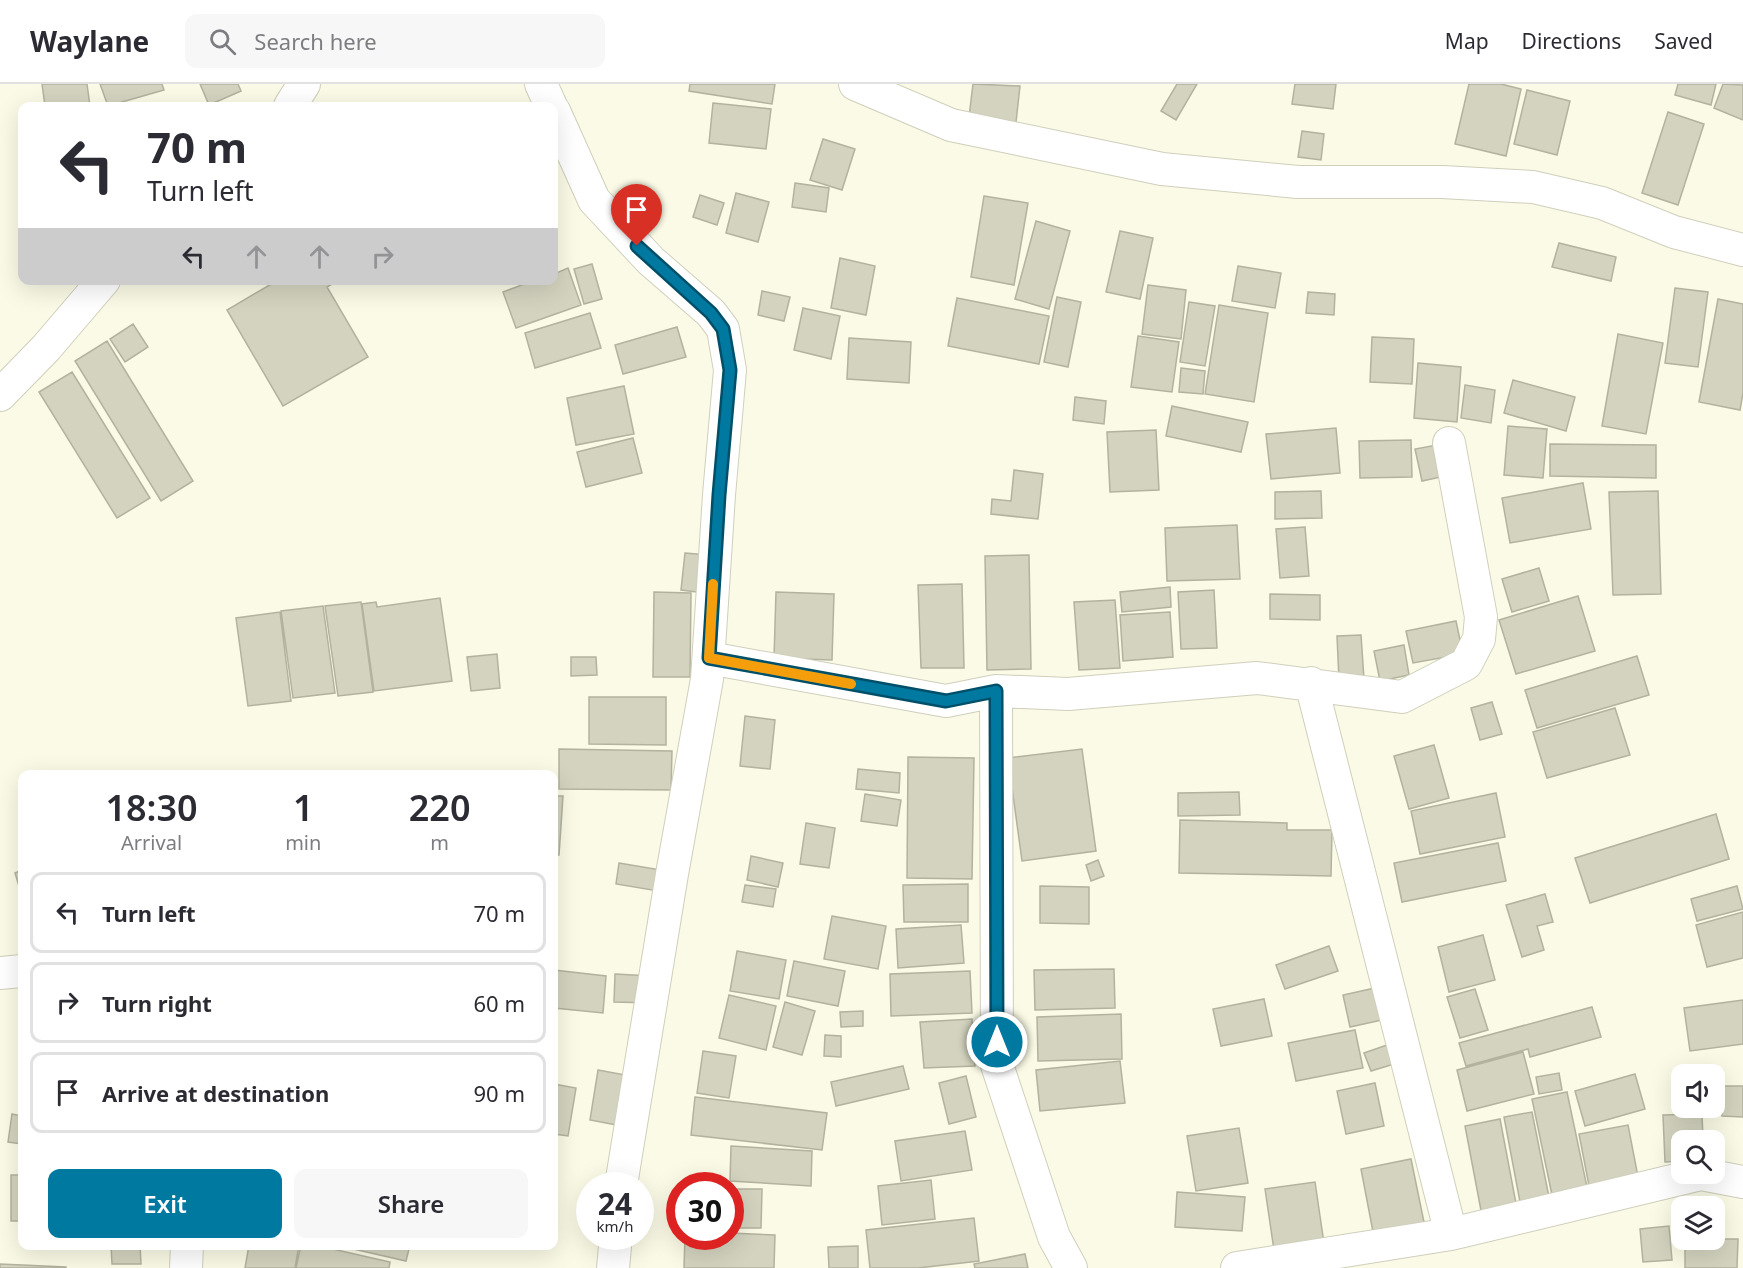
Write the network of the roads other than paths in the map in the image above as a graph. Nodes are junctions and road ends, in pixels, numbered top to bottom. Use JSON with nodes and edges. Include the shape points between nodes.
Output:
{"nodes":[{"id":1,"x":304,"y":84,"type":"edge"},
{"id":2,"x":541,"y":84,"type":"edge"},
{"id":3,"x":855,"y":84,"type":"edge"},
{"id":4,"x":293,"y":102,"type":"edge"},
{"id":5,"x":549,"y":102,"type":"edge"},
{"id":6,"x":558,"y":120,"type":"edge"},
{"id":7,"x":1743,"y":250,"type":"edge"},
{"id":8,"x":100,"y":285,"type":"edge"},
{"id":9,"x":0,"y":395,"type":"edge"},
{"id":10,"x":1449,"y":442,"type":"dead end"},
{"id":11,"x":718,"y":666,"type":"junction"},
{"id":12,"x":1311,"y":683,"type":"junction"},
{"id":13,"x":996,"y":691,"type":"junction"},
{"id":14,"x":18,"y":972,"type":"edge"},
{"id":15,"x":0,"y":974,"type":"edge"},
{"id":16,"x":623,"y":1172,"type":"edge"},
{"id":17,"x":1743,"y":1182,"type":"edge"},
{"id":18,"x":1450,"y":1234,"type":"junction"},
{"id":19,"x":187,"y":1250,"type":"edge"},
{"id":20,"x":615,"y":1250,"type":"edge"},
{"id":21,"x":186,"y":1268,"type":"edge"},
{"id":22,"x":613,"y":1268,"type":"edge"},
{"id":23,"x":1071,"y":1268,"type":"edge"},
{"id":24,"x":1237,"y":1268,"type":"edge"}],
"edges":[{"from":1,"to":4,"type":"street"},
{"from":2,"to":5,"type":"street"},
{"from":3,"to":7,"type":"street","via":[[951,125],[1162,169],[1298,182],[1442,182],[1533,187],[1602,202],[1674,232]]},
{"from":6,"to":11,"type":"street","via":[[594,200],[723,329],[730,370],[719,495]]},
{"from":8,"to":9,"type":"street"},
{"from":10,"to":12,"type":"street","via":[[1481,617],[1479,639],[1466,664],[1402,697]]},
{"from":11,"to":13,"type":"street","via":[[946,701]]},
{"from":11,"to":16,"type":"street","via":[[672,874]]},
{"from":12,"to":13,"type":"street","via":[[1257,678],[1068,693]]},
{"from":12,"to":18,"type":"street"},
{"from":13,"to":23,"type":"street","via":[[997,1065],[1054,1238]]},
{"from":14,"to":15,"type":"street"},
{"from":17,"to":18,"type":"street","via":[[1701,1174]]},
{"from":18,"to":24,"type":"street"},
{"from":19,"to":21,"type":"street"},
{"from":20,"to":22,"type":"street"}]}
